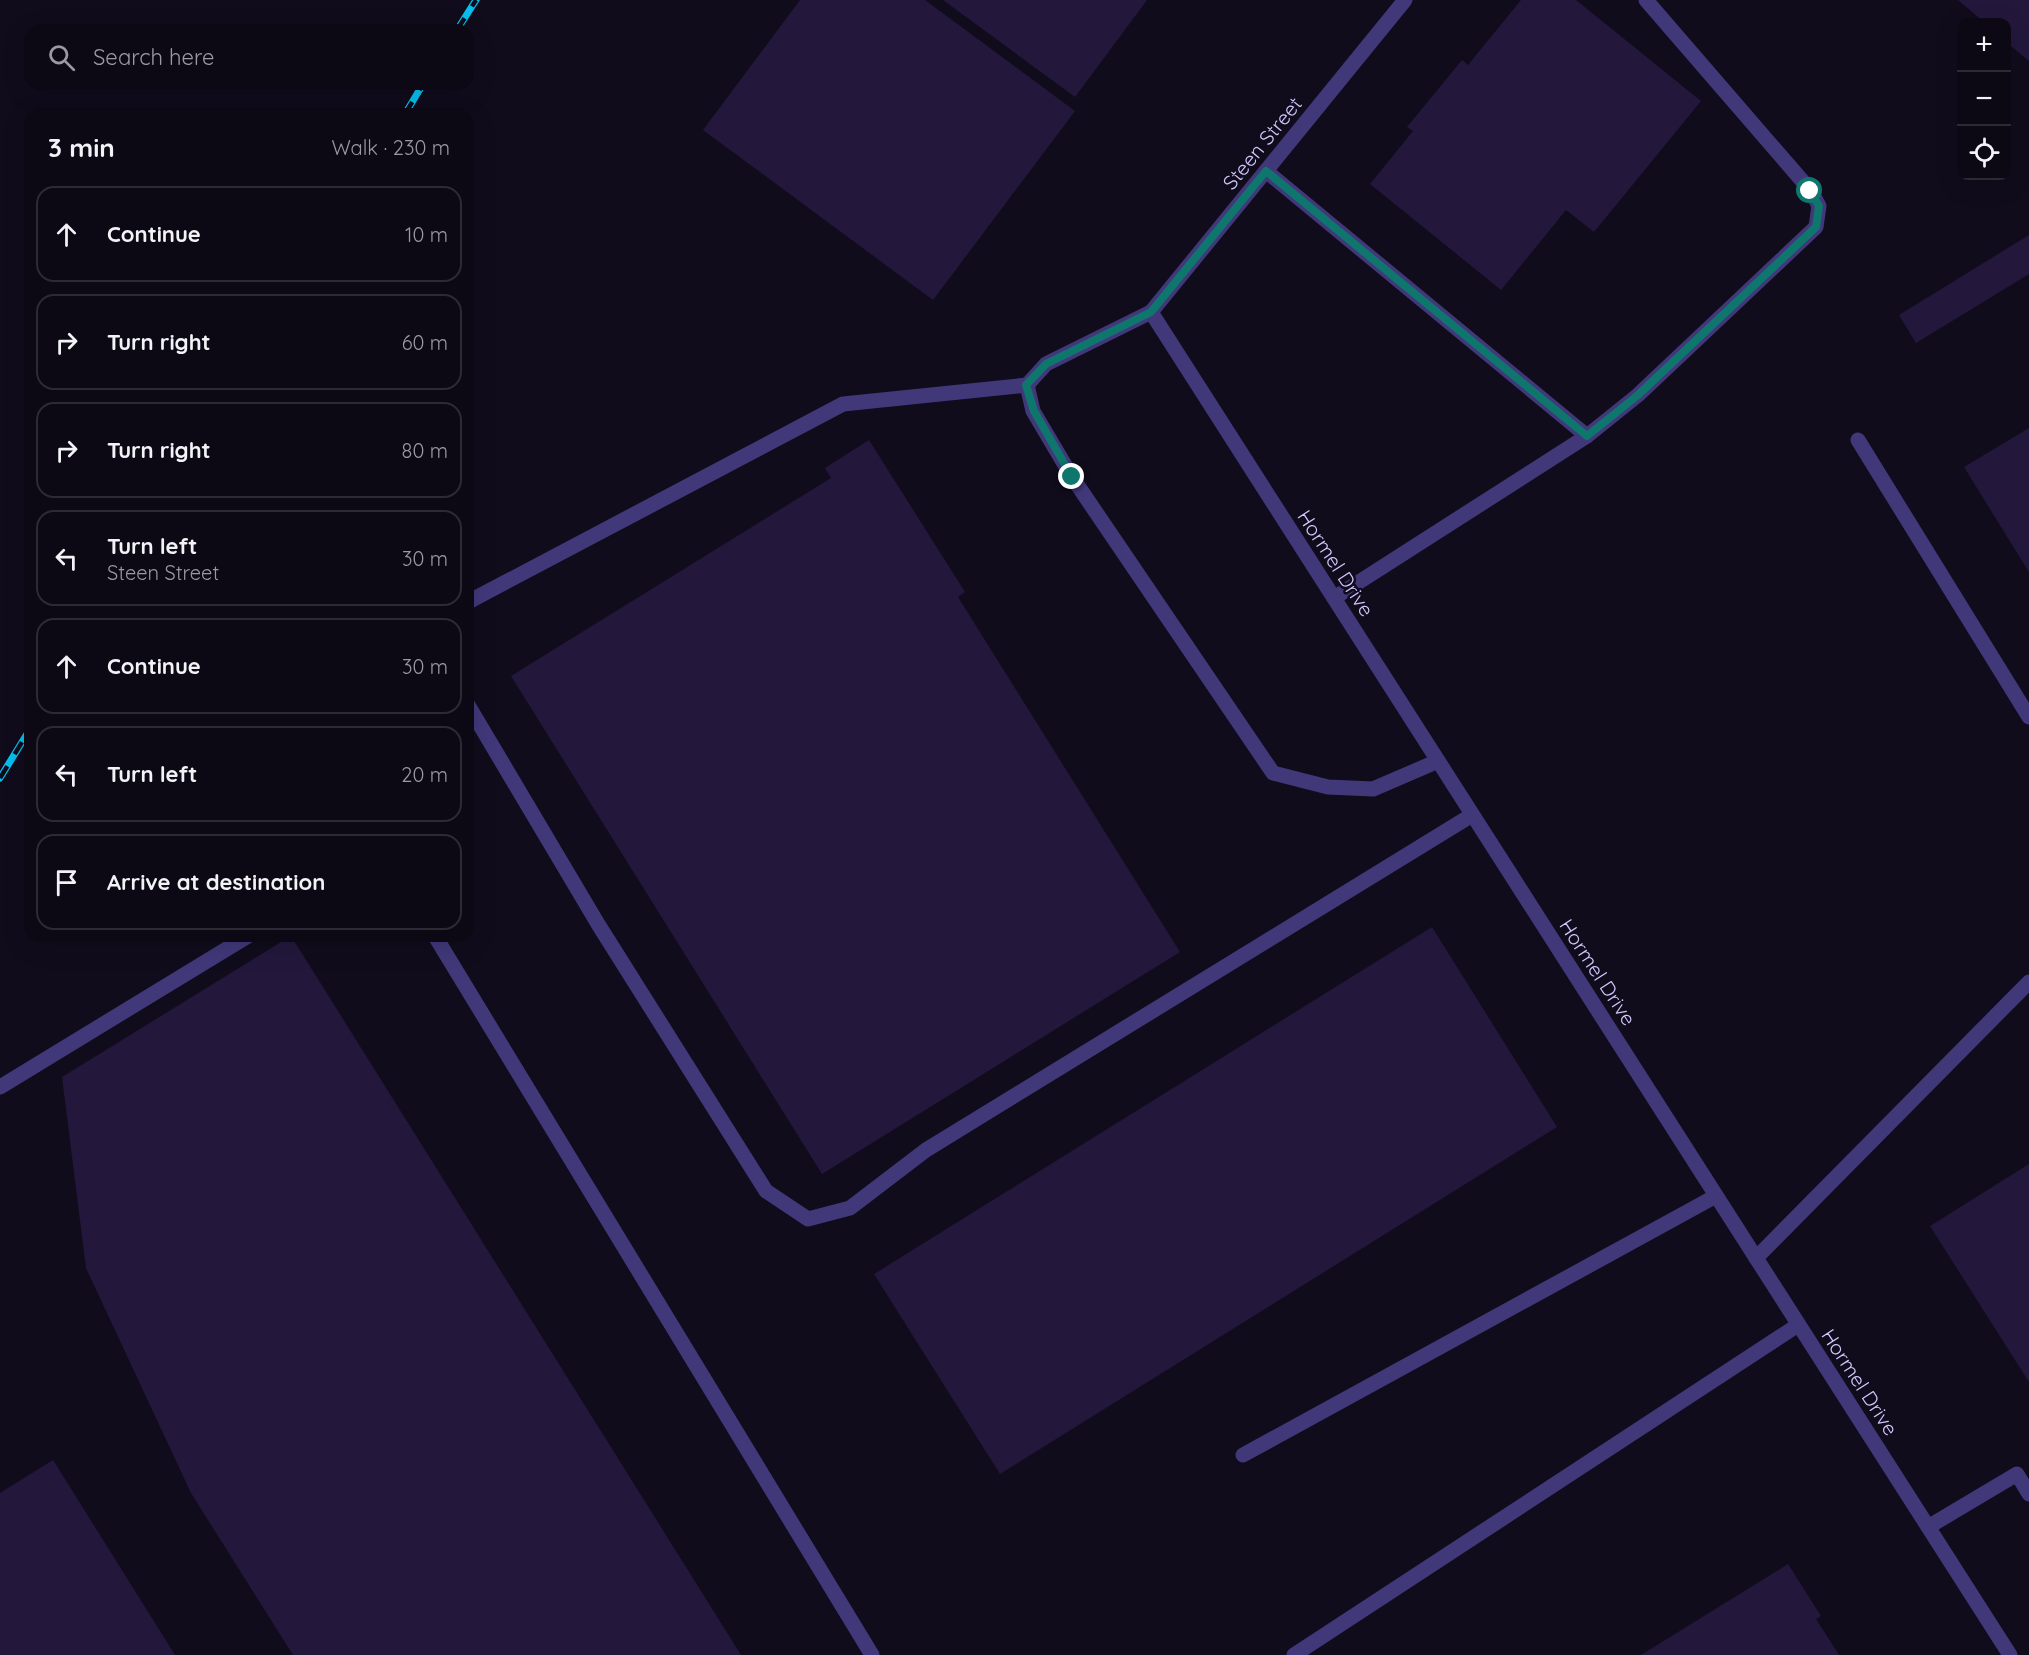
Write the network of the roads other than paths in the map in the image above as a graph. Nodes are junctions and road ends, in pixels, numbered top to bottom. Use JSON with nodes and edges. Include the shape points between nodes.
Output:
{"nodes":[{"id":1,"x":1406,"y":0,"type":"edge"},
{"id":2,"x":1646,"y":0,"type":"edge"},
{"id":3,"x":1266,"y":171,"type":"junction"},
{"id":4,"x":1151,"y":312,"type":"junction"},
{"id":5,"x":1026,"y":385,"type":"junction"},
{"id":6,"x":1587,"y":436,"type":"junction"},
{"id":7,"x":1858,"y":440,"type":"dead end"},
{"id":8,"x":1334,"y":598,"type":"junction"},
{"id":9,"x":474,"y":599,"type":"edge"},
{"id":10,"x":474,"y":715,"type":"edge"},
{"id":11,"x":2029,"y":717,"type":"edge"},
{"id":12,"x":1438,"y":761,"type":"junction"},
{"id":13,"x":1472,"y":815,"type":"junction"},
{"id":14,"x":238,"y":942,"type":"edge"},
{"id":15,"x":439,"y":942,"type":"edge"},
{"id":16,"x":2029,"y":982,"type":"edge"},
{"id":17,"x":0,"y":1088,"type":"edge"},
{"id":18,"x":1716,"y":1196,"type":"junction"},
{"id":19,"x":1756,"y":1258,"type":"junction"},
{"id":20,"x":1798,"y":1324,"type":"junction"},
{"id":21,"x":1243,"y":1455,"type":"dead end"},
{"id":22,"x":2023,"y":1471,"type":"edge"},
{"id":23,"x":2029,"y":1494,"type":"edge"},
{"id":24,"x":1928,"y":1527,"type":"junction"},
{"id":25,"x":872,"y":1655,"type":"edge"},
{"id":26,"x":1294,"y":1655,"type":"edge"},
{"id":27,"x":2010,"y":1655,"type":"edge"}],
"edges":[{"from":1,"to":3,"type":"street","name":"Steen Street"},
{"from":2,"to":6,"type":"street","via":[[1819,206],[1816,227],[1638,395]]},
{"from":3,"to":4,"type":"street","name":"Steen Street"},
{"from":3,"to":6,"type":"street"},
{"from":4,"to":5,"type":"street","via":[[1046,364]]},
{"from":4,"to":8,"type":"street","name":"Hormel Drive"},
{"from":5,"to":9,"type":"street","via":[[843,404]]},
{"from":5,"to":12,"type":"street","via":[[1034,411],[1072,477],[1273,773],[1328,787],[1373,789]]},
{"from":6,"to":8,"type":"street"},
{"from":7,"to":11,"type":"street"},
{"from":8,"to":12,"type":"street","name":"Hormel Drive"},
{"from":10,"to":13,"type":"street","via":[[598,924],[766,1191],[808,1219],[850,1208],[927,1150]]},
{"from":12,"to":13,"type":"street","name":"Hormel Drive"},
{"from":13,"to":18,"type":"street","name":"Hormel Drive"},
{"from":14,"to":17,"type":"street"},
{"from":15,"to":25,"type":"street"},
{"from":16,"to":19,"type":"street"},
{"from":18,"to":19,"type":"street","name":"Hormel Drive"},
{"from":18,"to":21,"type":"street"},
{"from":19,"to":20,"type":"street","name":"Hormel Drive"},
{"from":20,"to":24,"type":"street","name":"Hormel Drive"},
{"from":20,"to":26,"type":"street"},
{"from":22,"to":23,"type":"street"},
{"from":22,"to":24,"type":"street"},
{"from":24,"to":27,"type":"street","name":"Hormel Drive"}]}
